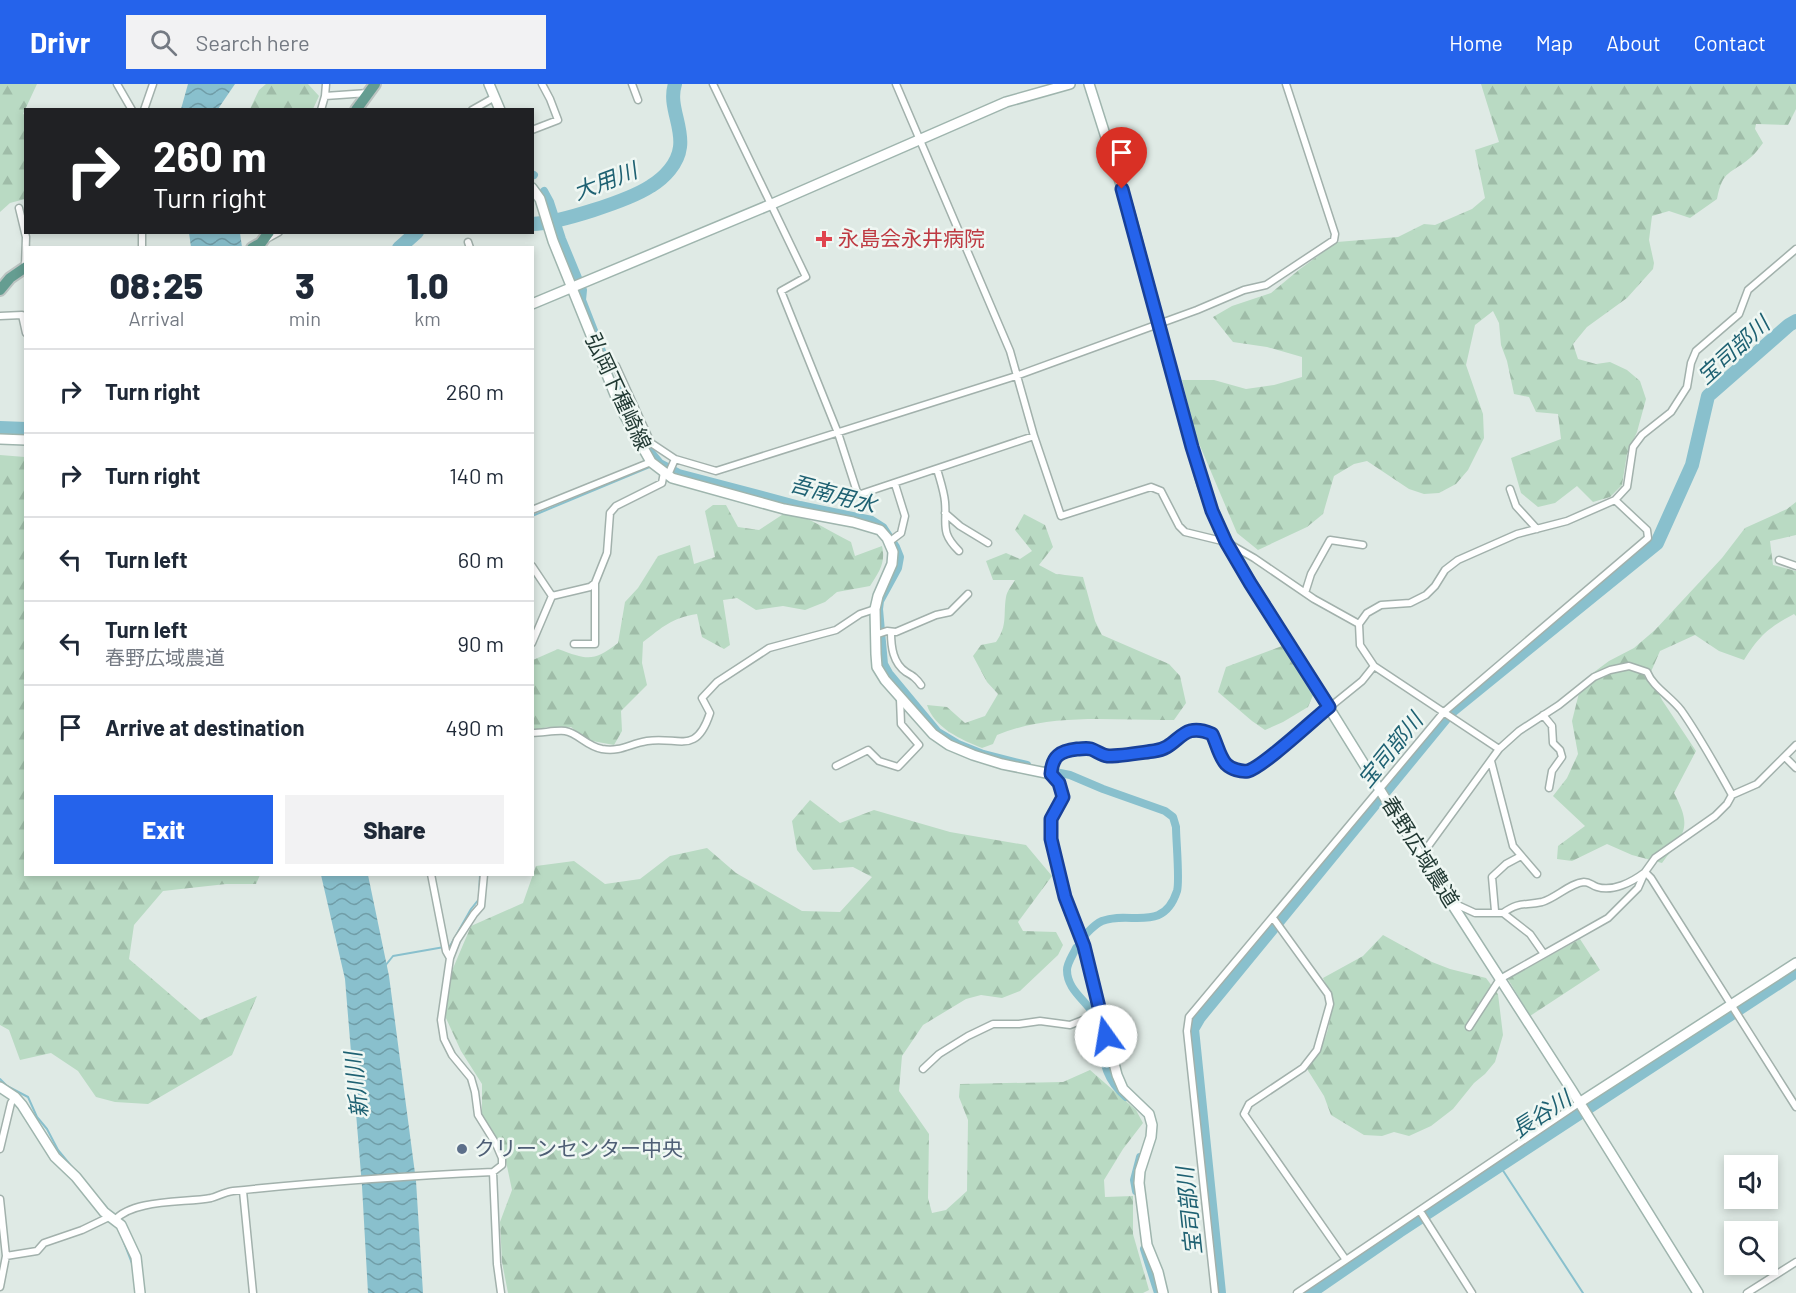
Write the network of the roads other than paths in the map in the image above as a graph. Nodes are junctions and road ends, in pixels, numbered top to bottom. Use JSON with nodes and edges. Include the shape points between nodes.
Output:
{"nodes":[{"id":1,"x":117,"y":84,"type":"edge"},
{"id":2,"x":153,"y":84,"type":"edge"},
{"id":3,"x":326,"y":84,"type":"edge"},
{"id":4,"x":375,"y":84,"type":"edge"},
{"id":5,"x":489,"y":84,"type":"edge"},
{"id":6,"x":542,"y":84,"type":"edge"},
{"id":7,"x":632,"y":84,"type":"edge"},
{"id":8,"x":713,"y":84,"type":"edge"},
{"id":9,"x":896,"y":84,"type":"edge"},
{"id":10,"x":1070,"y":84,"type":"edge"},
{"id":11,"x":1089,"y":84,"type":"edge"},
{"id":12,"x":1286,"y":84,"type":"edge"},
{"id":13,"x":368,"y":93,"type":"junction"},
{"id":14,"x":325,"y":96,"type":"junction"},
{"id":15,"x":495,"y":98,"type":"junction"},
{"id":16,"x":638,"y":100,"type":"dead end"},
{"id":17,"x":131,"y":108,"type":"edge"},
{"id":18,"x":145,"y":108,"type":"edge"},
{"id":19,"x":322,"y":108,"type":"edge"},
{"id":20,"x":357,"y":108,"type":"edge"},
{"id":21,"x":476,"y":108,"type":"edge"},
{"id":22,"x":499,"y":108,"type":"edge"},
{"id":23,"x":534,"y":129,"type":"edge"},
{"id":24,"x":920,"y":141,"type":"junction"},
{"id":25,"x":534,"y":192,"type":"edge"},
{"id":26,"x":772,"y":204,"type":"junction"},
{"id":27,"x":19,"y":208,"type":"dead end"},
{"id":28,"x":24,"y":229,"type":"edge"},
{"id":29,"x":267,"y":236,"type":"edge"},
{"id":30,"x":254,"y":246,"type":"edge"},
{"id":31,"x":1796,"y":249,"type":"edge"},
{"id":32,"x":24,"y":269,"type":"edge"},
{"id":33,"x":578,"y":284,"type":"junction"},
{"id":34,"x":0,"y":290,"type":"edge"},
{"id":35,"x":534,"y":303,"type":"edge"},
{"id":36,"x":0,"y":316,"type":"edge"},
{"id":37,"x":24,"y":324,"type":"edge"},
{"id":38,"x":1160,"y":328,"type":"junction"},
{"id":39,"x":606,"y":371,"type":"junction"},
{"id":40,"x":1016,"y":376,"type":"junction"},
{"id":41,"x":838,"y":433,"type":"junction"},
{"id":42,"x":1034,"y":436,"type":"junction"},
{"id":43,"x":0,"y":438,"type":"edge"},
{"id":44,"x":24,"y":440,"type":"edge"},
{"id":45,"x":675,"y":460,"type":"junction"},
{"id":46,"x":651,"y":462,"type":"junction"},
{"id":47,"x":937,"y":469,"type":"junction"},
{"id":48,"x":666,"y":472,"type":"junction"},
{"id":49,"x":895,"y":484,"type":"junction"},
{"id":50,"x":1510,"y":489,"type":"dead end"},
{"id":51,"x":1615,"y":500,"type":"junction"},
{"id":52,"x":534,"y":509,"type":"edge"},
{"id":53,"x":945,"y":513,"type":"junction"},
{"id":54,"x":1537,"y":530,"type":"junction"},
{"id":55,"x":893,"y":540,"type":"junction"},
{"id":56,"x":1226,"y":542,"type":"junction"},
{"id":57,"x":988,"y":543,"type":"dead end"},
{"id":58,"x":1363,"y":545,"type":"dead end"},
{"id":59,"x":959,"y":551,"type":"dead end"},
{"id":60,"x":1779,"y":560,"type":"dead end"},
{"id":61,"x":1796,"y":566,"type":"edge"},
{"id":62,"x":534,"y":569,"type":"edge"},
{"id":63,"x":595,"y":584,"type":"junction"},
{"id":64,"x":1305,"y":593,"type":"junction"},
{"id":65,"x":968,"y":594,"type":"dead end"},
{"id":66,"x":552,"y":596,"type":"junction"},
{"id":67,"x":875,"y":609,"type":"junction"},
{"id":68,"x":1359,"y":624,"type":"junction"},
{"id":69,"x":889,"y":632,"type":"junction"},
{"id":70,"x":877,"y":634,"type":"junction"},
{"id":71,"x":534,"y":638,"type":"edge"},
{"id":72,"x":574,"y":644,"type":"dead end"},
{"id":73,"x":1374,"y":666,"type":"junction"},
{"id":74,"x":921,"y":685,"type":"dead end"},
{"id":75,"x":900,"y":699,"type":"junction"},
{"id":76,"x":1329,"y":707,"type":"junction"},
{"id":77,"x":1444,"y":712,"type":"junction"},
{"id":78,"x":1543,"y":715,"type":"junction"},
{"id":79,"x":534,"y":733,"type":"edge"},
{"id":80,"x":1796,"y":745,"type":"edge"},
{"id":81,"x":1499,"y":749,"type":"junction"},
{"id":82,"x":1785,"y":757,"type":"junction"},
{"id":83,"x":1491,"y":761,"type":"junction"},
{"id":84,"x":836,"y":766,"type":"dead end"},
{"id":85,"x":1796,"y":768,"type":"edge"},
{"id":86,"x":1051,"y":769,"type":"junction"},
{"id":87,"x":1549,"y":788,"type":"dead end"},
{"id":88,"x":1381,"y":789,"type":"junction"},
{"id":89,"x":1732,"y":795,"type":"junction"},
{"id":90,"x":1421,"y":856,"type":"junction"},
{"id":91,"x":1521,"y":856,"type":"junction"},
{"id":92,"x":1645,"y":872,"type":"junction"},
{"id":93,"x":1537,"y":874,"type":"dead end"},
{"id":94,"x":430,"y":876,"type":"edge"},
{"id":95,"x":484,"y":876,"type":"edge"},
{"id":96,"x":1451,"y":902,"type":"junction"},
{"id":97,"x":1495,"y":911,"type":"junction"},
{"id":98,"x":1503,"y":913,"type":"junction"},
{"id":99,"x":1273,"y":918,"type":"junction"},
{"id":100,"x":1544,"y":954,"type":"junction"},
{"id":101,"x":450,"y":958,"type":"junction"},
{"id":102,"x":1796,"y":963,"type":"edge"},
{"id":103,"x":1500,"y":979,"type":"junction"},
{"id":104,"x":1734,"y":1009,"type":"junction"},
{"id":105,"x":1096,"y":1015,"type":"junction"},
{"id":106,"x":1469,"y":1027,"type":"dead end"},
{"id":107,"x":923,"y":1069,"type":"dead end"},
{"id":108,"x":0,"y":1087,"type":"edge"},
{"id":109,"x":15,"y":1097,"type":"junction"},
{"id":110,"x":1579,"y":1103,"type":"junction"},
{"id":111,"x":1796,"y":1107,"type":"edge"},
{"id":112,"x":0,"y":1149,"type":"edge"},
{"id":113,"x":493,"y":1172,"type":"junction"},
{"id":114,"x":243,"y":1191,"type":"junction"},
{"id":115,"x":0,"y":1199,"type":"edge"},
{"id":116,"x":1420,"y":1211,"type":"junction"},
{"id":117,"x":112,"y":1218,"type":"junction"},
{"id":118,"x":6,"y":1256,"type":"junction"},
{"id":119,"x":1346,"y":1260,"type":"junction"},
{"id":120,"x":1796,"y":1262,"type":"edge"},
{"id":121,"x":0,"y":1287,"type":"edge"},
{"id":122,"x":140,"y":1293,"type":"edge"},
{"id":123,"x":254,"y":1293,"type":"edge"},
{"id":124,"x":501,"y":1293,"type":"edge"},
{"id":125,"x":1163,"y":1293,"type":"edge"},
{"id":126,"x":1215,"y":1293,"type":"edge"},
{"id":127,"x":1297,"y":1293,"type":"edge"},
{"id":128,"x":1472,"y":1293,"type":"edge"},
{"id":129,"x":1698,"y":1293,"type":"edge"},
{"id":130,"x":1747,"y":1293,"type":"edge"}],
"edges":[{"from":1,"to":17,"type":"street"},
{"from":2,"to":18,"type":"street"},
{"from":3,"to":14,"type":"street"},
{"from":4,"to":13,"type":"main road"},
{"from":5,"to":15,"type":"street"},
{"from":6,"to":23,"type":"street","via":[[558,120]]},
{"from":7,"to":16,"type":"street"},
{"from":8,"to":26,"type":"street"},
{"from":9,"to":24,"type":"street"},
{"from":10,"to":24,"type":"street","via":[[1006,102]]},
{"from":11,"to":38,"type":"street","name":"春野広域農道","via":[[1129,210]]},
{"from":12,"to":38,"type":"street","via":[[1334,240],[1266,285],[1244,290]]},
{"from":13,"to":14,"type":"street"},
{"from":13,"to":20,"type":"main road"},
{"from":14,"to":19,"type":"street"},
{"from":15,"to":21,"type":"street"},
{"from":15,"to":22,"type":"street"},
{"from":24,"to":26,"type":"street"},
{"from":24,"to":40,"type":"street","via":[[1010,351]]},
{"from":25,"to":33,"type":"street","name":"弘岡下種崎線","via":[[553,241]]},
{"from":26,"to":33,"type":"street"},
{"from":26,"to":41,"type":"street","via":[[806,278],[781,291]]},
{"from":27,"to":28,"type":"street"},
{"from":29,"to":30,"type":"main road"},
{"from":31,"to":51,"type":"street","via":[[1748,290],[1739,314],[1696,351],[1687,387],[1671,412],[1633,447],[1627,487]]},
{"from":32,"to":34,"type":"main road"},
{"from":33,"to":35,"type":"street"},
{"from":33,"to":39,"type":"street","name":"弘岡下種崎線"},
{"from":36,"to":37,"type":"street","via":[[22,315]]},
{"from":38,"to":40,"type":"street"},
{"from":38,"to":56,"type":"street","name":"春野広域農道","via":[[1202,484]]},
{"from":39,"to":45,"type":"street","via":[[616,366],[651,443]]},
{"from":39,"to":46,"type":"street","name":"弘岡下種崎線","via":[[620,407]]},
{"from":40,"to":41,"type":"street"},
{"from":40,"to":42,"type":"street"},
{"from":41,"to":45,"type":"street","via":[[716,471]]},
{"from":41,"to":49,"type":"street","via":[[858,495]]},
{"from":42,"to":47,"type":"street"},
{"from":42,"to":56,"type":"street","via":[[1061,516],[1151,487],[1161,491],[1185,532]]},
{"from":43,"to":44,"type":"street"},
{"from":45,"to":48,"type":"street"},
{"from":46,"to":48,"type":"street","name":"弘岡下種崎線"},
{"from":46,"to":52,"type":"street"},
{"from":47,"to":49,"type":"street"},
{"from":47,"to":53,"type":"street"},
{"from":48,"to":55,"type":"street","name":"弘岡下種崎線","via":[[672,478],[784,509],[870,526]]},
{"from":48,"to":63,"type":"street","via":[[662,483],[616,506],[610,513],[608,553]]},
{"from":49,"to":55,"type":"street","via":[[905,516],[902,533]]},
{"from":50,"to":54,"type":"street","via":[[1516,506]]},
{"from":51,"to":54,"type":"street"},
{"from":51,"to":77,"type":"street","via":[[1647,530],[1648,538]]},
{"from":53,"to":57,"type":"street"},
{"from":53,"to":59,"type":"street","via":[[948,540]]},
{"from":54,"to":68,"type":"street","via":[[1517,534],[1458,560],[1426,595],[1410,603],[1381,605],[1367,613]]},
{"from":55,"to":67,"type":"street","via":[[892,564]]},
{"from":56,"to":64,"type":"street"},
{"from":56,"to":76,"type":"street","name":"春野広域農道"},
{"from":58,"to":64,"type":"street","via":[[1329,540]]},
{"from":60,"to":61,"type":"street"},
{"from":62,"to":66,"type":"street"},
{"from":63,"to":66,"type":"street"},
{"from":63,"to":72,"type":"street","via":[[595,644]]},
{"from":64,"to":68,"type":"street"},
{"from":65,"to":69,"type":"street","via":[[950,612]]},
{"from":66,"to":71,"type":"street"},
{"from":67,"to":70,"type":"street"},
{"from":67,"to":79,"type":"street","via":[[836,630],[769,648],[717,682],[702,698],[710,713],[699,737],[681,743],[648,741],[618,751],[588,746],[565,731]]},
{"from":68,"to":73,"type":"street","via":[[1360,645]]},
{"from":69,"to":70,"type":"street"},
{"from":69,"to":74,"type":"street","via":[[897,663]]},
{"from":70,"to":75,"type":"street","via":[[878,667]]},
{"from":73,"to":76,"type":"street","via":[[1362,681]]},
{"from":73,"to":77,"type":"street"},
{"from":75,"to":84,"type":"street","via":[[901,724],[919,745],[898,766],[879,761],[868,750]]},
{"from":75,"to":86,"type":"street","via":[[949,745],[1002,764]]},
{"from":76,"to":86,"type":"street","via":[[1248,771],[1227,764],[1212,734],[1202,730],[1184,732],[1155,751],[1105,756],[1088,748],[1066,750],[1059,753]]},
{"from":76,"to":88,"type":"street","name":"春野広域農道"},
{"from":77,"to":81,"type":"street"},
{"from":77,"to":88,"type":"street"},
{"from":78,"to":81,"type":"street"},
{"from":78,"to":87,"type":"street","via":[[1552,726],[1553,743],[1562,758],[1552,771]]},
{"from":78,"to":89,"type":"street","via":[[1594,677],[1610,670],[1629,666],[1647,672],[1696,731]]},
{"from":80,"to":82,"type":"street"},
{"from":81,"to":83,"type":"street"},
{"from":82,"to":85,"type":"street"},
{"from":82,"to":89,"type":"street","via":[[1757,784]]},
{"from":83,"to":90,"type":"street"},
{"from":83,"to":91,"type":"street","via":[[1514,846]]},
{"from":86,"to":105,"type":"street","via":[[1063,797],[1051,819],[1051,839],[1065,897],[1084,946]]},
{"from":88,"to":90,"type":"street","name":"春野広域農道"},
{"from":88,"to":99,"type":"street"},
{"from":89,"to":92,"type":"street","via":[[1715,816],[1655,858]]},
{"from":90,"to":96,"type":"street","name":"春野広域農道"},
{"from":91,"to":93,"type":"street"},
{"from":91,"to":97,"type":"street","via":[[1492,877]]},
{"from":92,"to":98,"type":"street","via":[[1635,880],[1611,887],[1580,882],[1542,902],[1514,905]]},
{"from":92,"to":100,"type":"street","via":[[1638,888],[1608,918]]},
{"from":92,"to":104,"type":"street"},
{"from":94,"to":101,"type":"street"},
{"from":95,"to":101,"type":"street","via":[[481,906]]},
{"from":96,"to":97,"type":"street","via":[[1475,913]]},
{"from":96,"to":103,"type":"street","name":"春野広域農道"},
{"from":97,"to":98,"type":"street"},
{"from":98,"to":100,"type":"street","via":[[1530,934]]},
{"from":99,"to":119,"type":"street","via":[[1328,994],[1330,1004],[1317,1050],[1303,1068],[1249,1104],[1244,1114]]},
{"from":99,"to":126,"type":"street","via":[[1187,1022]]},
{"from":100,"to":103,"type":"street"},
{"from":101,"to":113,"type":"street","via":[[441,1020],[444,1039],[471,1078],[477,1115],[502,1158],[502,1165]]},
{"from":102,"to":104,"type":"street"},
{"from":103,"to":106,"type":"street"},
{"from":103,"to":110,"type":"street","name":"春野広域農道"},
{"from":104,"to":110,"type":"street"},
{"from":104,"to":111,"type":"street"},
{"from":105,"to":107,"type":"street","via":[[1070,1025],[1040,1021],[993,1024],[939,1054]]},
{"from":105,"to":125,"type":"street","via":[[1123,1089],[1149,1114],[1152,1125],[1139,1183],[1146,1245]]},
{"from":108,"to":109,"type":"street"},
{"from":109,"to":112,"type":"street"},
{"from":109,"to":117,"type":"street","via":[[55,1156]]},
{"from":110,"to":116,"type":"street"},
{"from":110,"to":129,"type":"street","name":"春野広域農道"},
{"from":113,"to":114,"type":"street"},
{"from":113,"to":124,"type":"street"},
{"from":114,"to":117,"type":"street","via":[[212,1198],[141,1204]]},
{"from":114,"to":123,"type":"street"},
{"from":115,"to":118,"type":"street"},
{"from":116,"to":119,"type":"street"},
{"from":116,"to":128,"type":"street"},
{"from":117,"to":118,"type":"street","via":[[44,1243],[37,1251]]},
{"from":117,"to":122,"type":"street","via":[[136,1257]]},
{"from":118,"to":121,"type":"street"},
{"from":119,"to":127,"type":"street"},
{"from":120,"to":130,"type":"street"}]}
